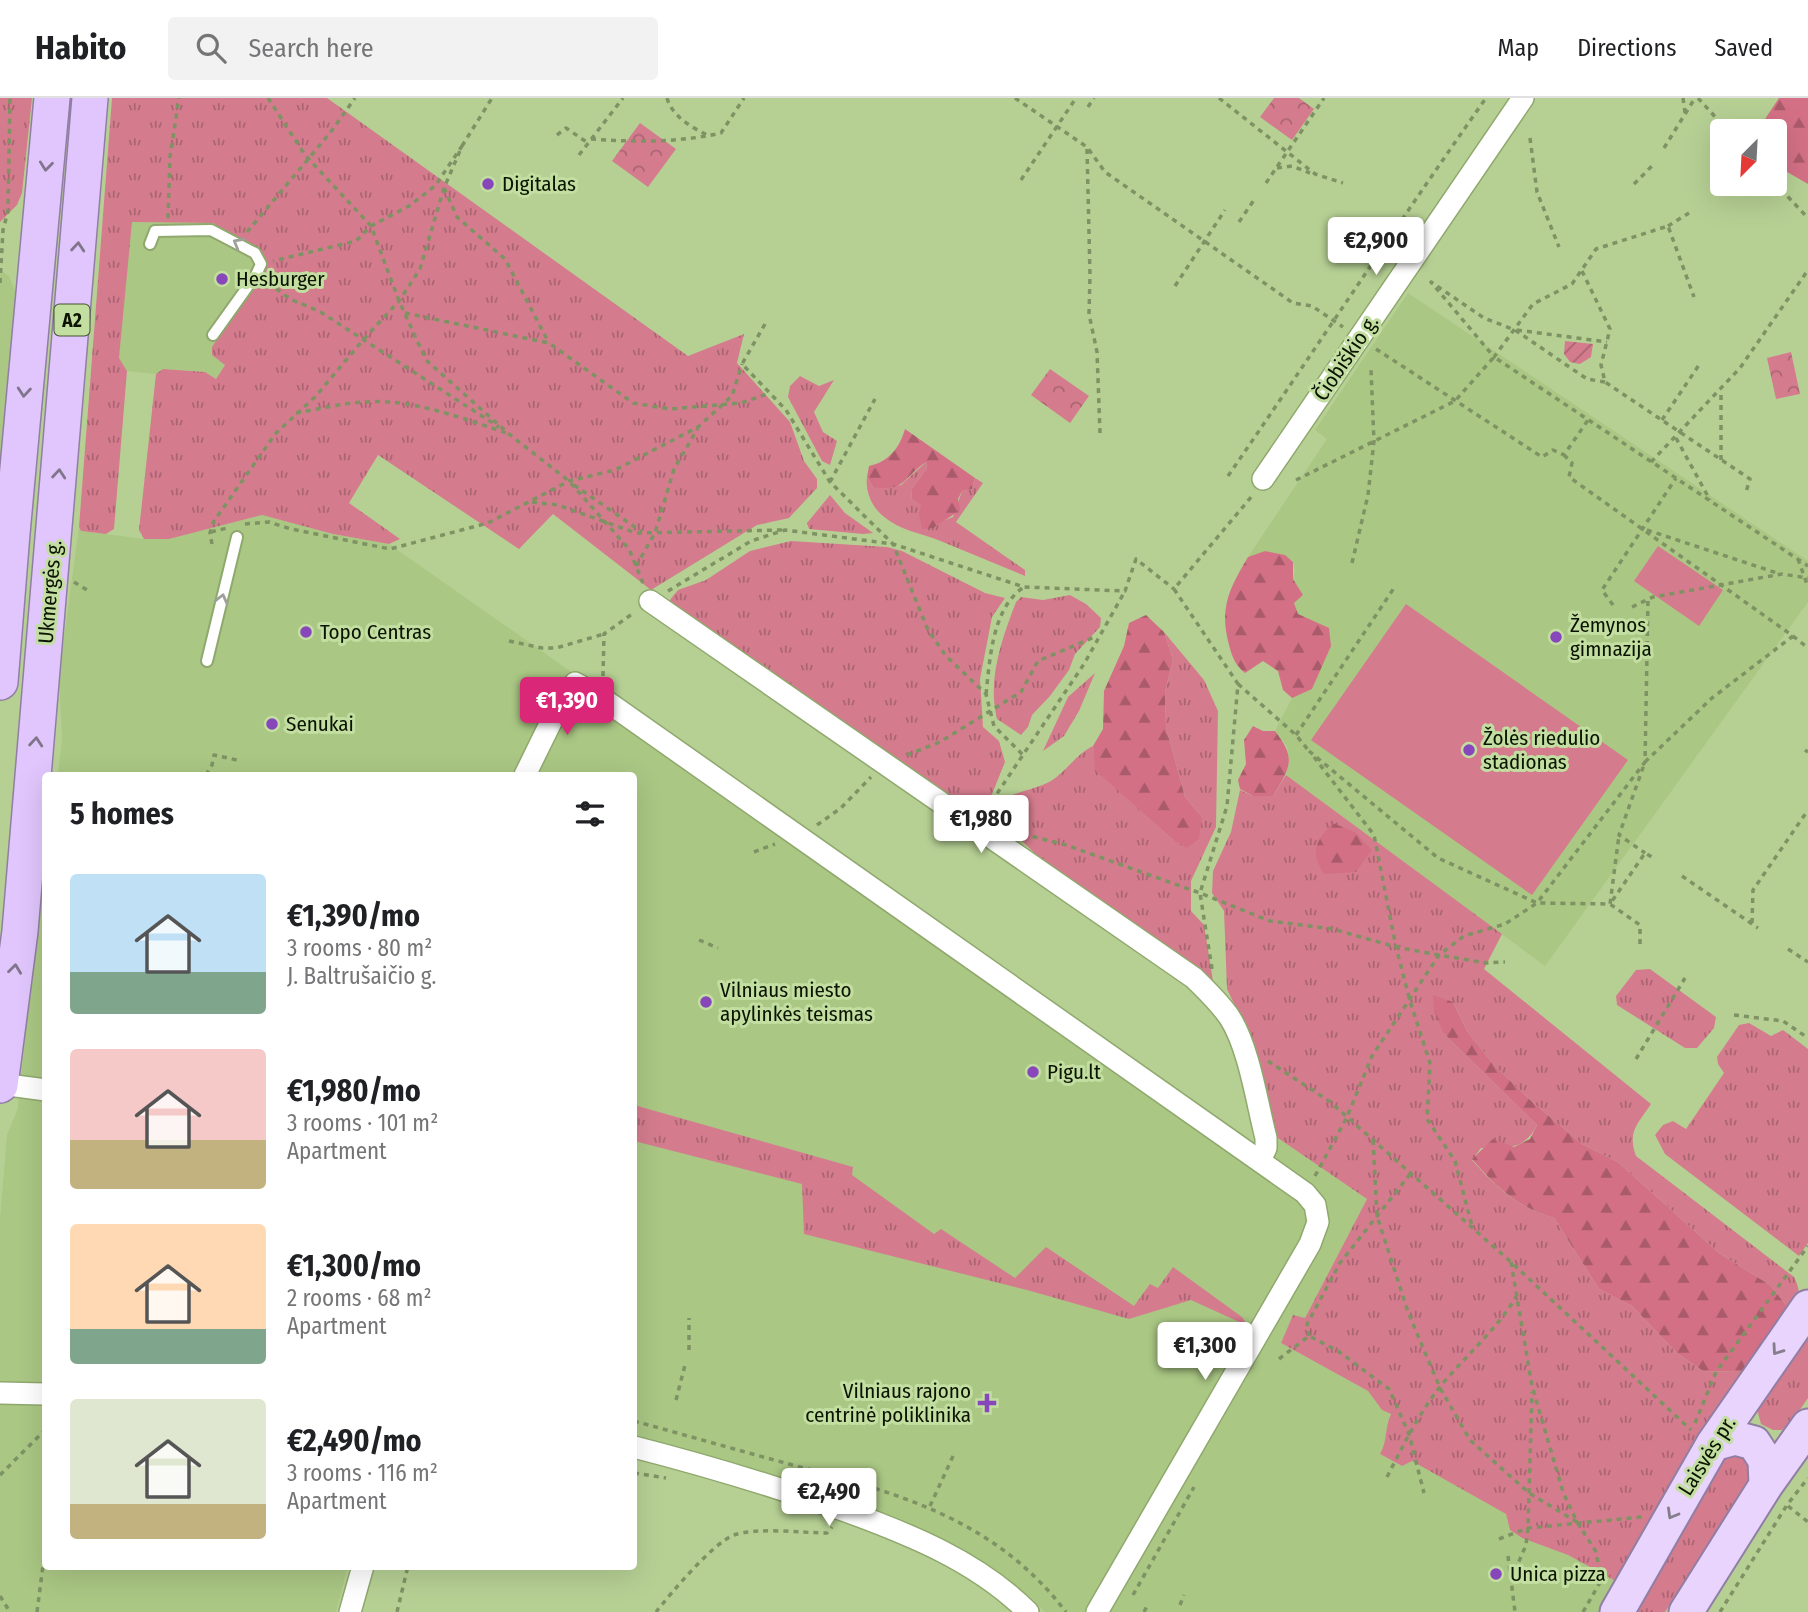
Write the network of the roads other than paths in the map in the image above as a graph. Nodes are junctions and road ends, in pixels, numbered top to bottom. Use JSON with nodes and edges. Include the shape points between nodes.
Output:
{"nodes":[{"id":1,"x":52,"y":98,"type":"edge"},
{"id":2,"x":90,"y":98,"type":"edge"},
{"id":3,"x":1523,"y":98,"type":"edge"},
{"id":4,"x":150,"y":244,"type":"dead end"},
{"id":5,"x":213,"y":335,"type":"dead end"},
{"id":6,"x":1257,"y":488,"type":"road end"},
{"id":7,"x":6,"y":532,"type":"edge"},
{"id":8,"x":234,"y":532,"type":"road end"},
{"id":9,"x":54,"y":542,"type":"junction"},
{"id":10,"x":650,"y":601,"type":"road end"},
{"id":11,"x":206,"y":661,"type":"dead end"},
{"id":12,"x":0,"y":682,"type":"edge"},
{"id":13,"x":526,"y":772,"type":"edge"},
{"id":14,"x":0,"y":1084,"type":"edge"},
{"id":15,"x":42,"y":1089,"type":"edge"},
{"id":16,"x":1260,"y":1160,"type":"junction"},
{"id":17,"x":1808,"y":1307,"type":"edge"},
{"id":18,"x":0,"y":1393,"type":"edge"},
{"id":19,"x":42,"y":1394,"type":"edge"},
{"id":20,"x":1747,"y":1394,"type":"junction"},
{"id":21,"x":1805,"y":1431,"type":"edge"},
{"id":22,"x":1713,"y":1444,"type":"junction"},
{"id":23,"x":637,"y":1448,"type":"edge"},
{"id":24,"x":1777,"y":1495,"type":"junction"},
{"id":25,"x":362,"y":1570,"type":"edge"},
{"id":26,"x":1611,"y":1601,"type":"edge"},
{"id":27,"x":350,"y":1612,"type":"edge"},
{"id":28,"x":1028,"y":1612,"type":"edge"},
{"id":29,"x":1097,"y":1612,"type":"edge"},
{"id":30,"x":1686,"y":1612,"type":"edge"}],
"edges":[{"from":1,"to":7,"type":"highway","name":"Ukmergės g.","number":"A2","one_way":true},
{"from":9,"to":2,"type":"highway","name":"Ukmergės g.","number":"A2","one_way":true},
{"from":3,"to":6,"type":"street","name":"Čiobiškio g."},
{"from":5,"to":4,"type":"lane","one_way":true,"via":[[259,269],[255,253],[211,230],[155,232]]},
{"from":7,"to":9,"type":"street"},
{"from":7,"to":12,"type":"highway","name":"Ukmergės g.","number":"A2"},
{"from":11,"to":8,"type":"lane","one_way":true},
{"from":14,"to":9,"type":"highway","name":"Ukmergės g.","number":"A2","one_way":true,"via":[[20,931]]},
{"from":10,"to":16,"type":"street","via":[[1194,978],[1232,1021],[1242,1044],[1266,1138]]},
{"from":13,"to":16,"type":"street","via":[[575,683]]},
{"from":14,"to":15,"type":"street"},
{"from":16,"to":29,"type":"street","via":[[1305,1193],[1315,1205],[1318,1223]]},
{"from":17,"to":20,"type":"main road","name":"Laisvės pr.","one_way":true},
{"from":18,"to":19,"type":"street"},
{"from":20,"to":21,"type":"main road","via":[[1750,1419],[1762,1435],[1779,1440]]},
{"from":20,"to":22,"type":"main road","name":"Laisvės pr."},
{"from":21,"to":24,"type":"main road"},
{"from":22,"to":24,"type":"main road","via":[[1735,1437],[1754,1443]]},
{"from":22,"to":26,"type":"main road","name":"Laisvės pr.","one_way":true},
{"from":23,"to":28,"type":"street","via":[[756,1480],[891,1528],[972,1569]]},
{"from":24,"to":30,"type":"main road"},
{"from":25,"to":27,"type":"street"}]}
